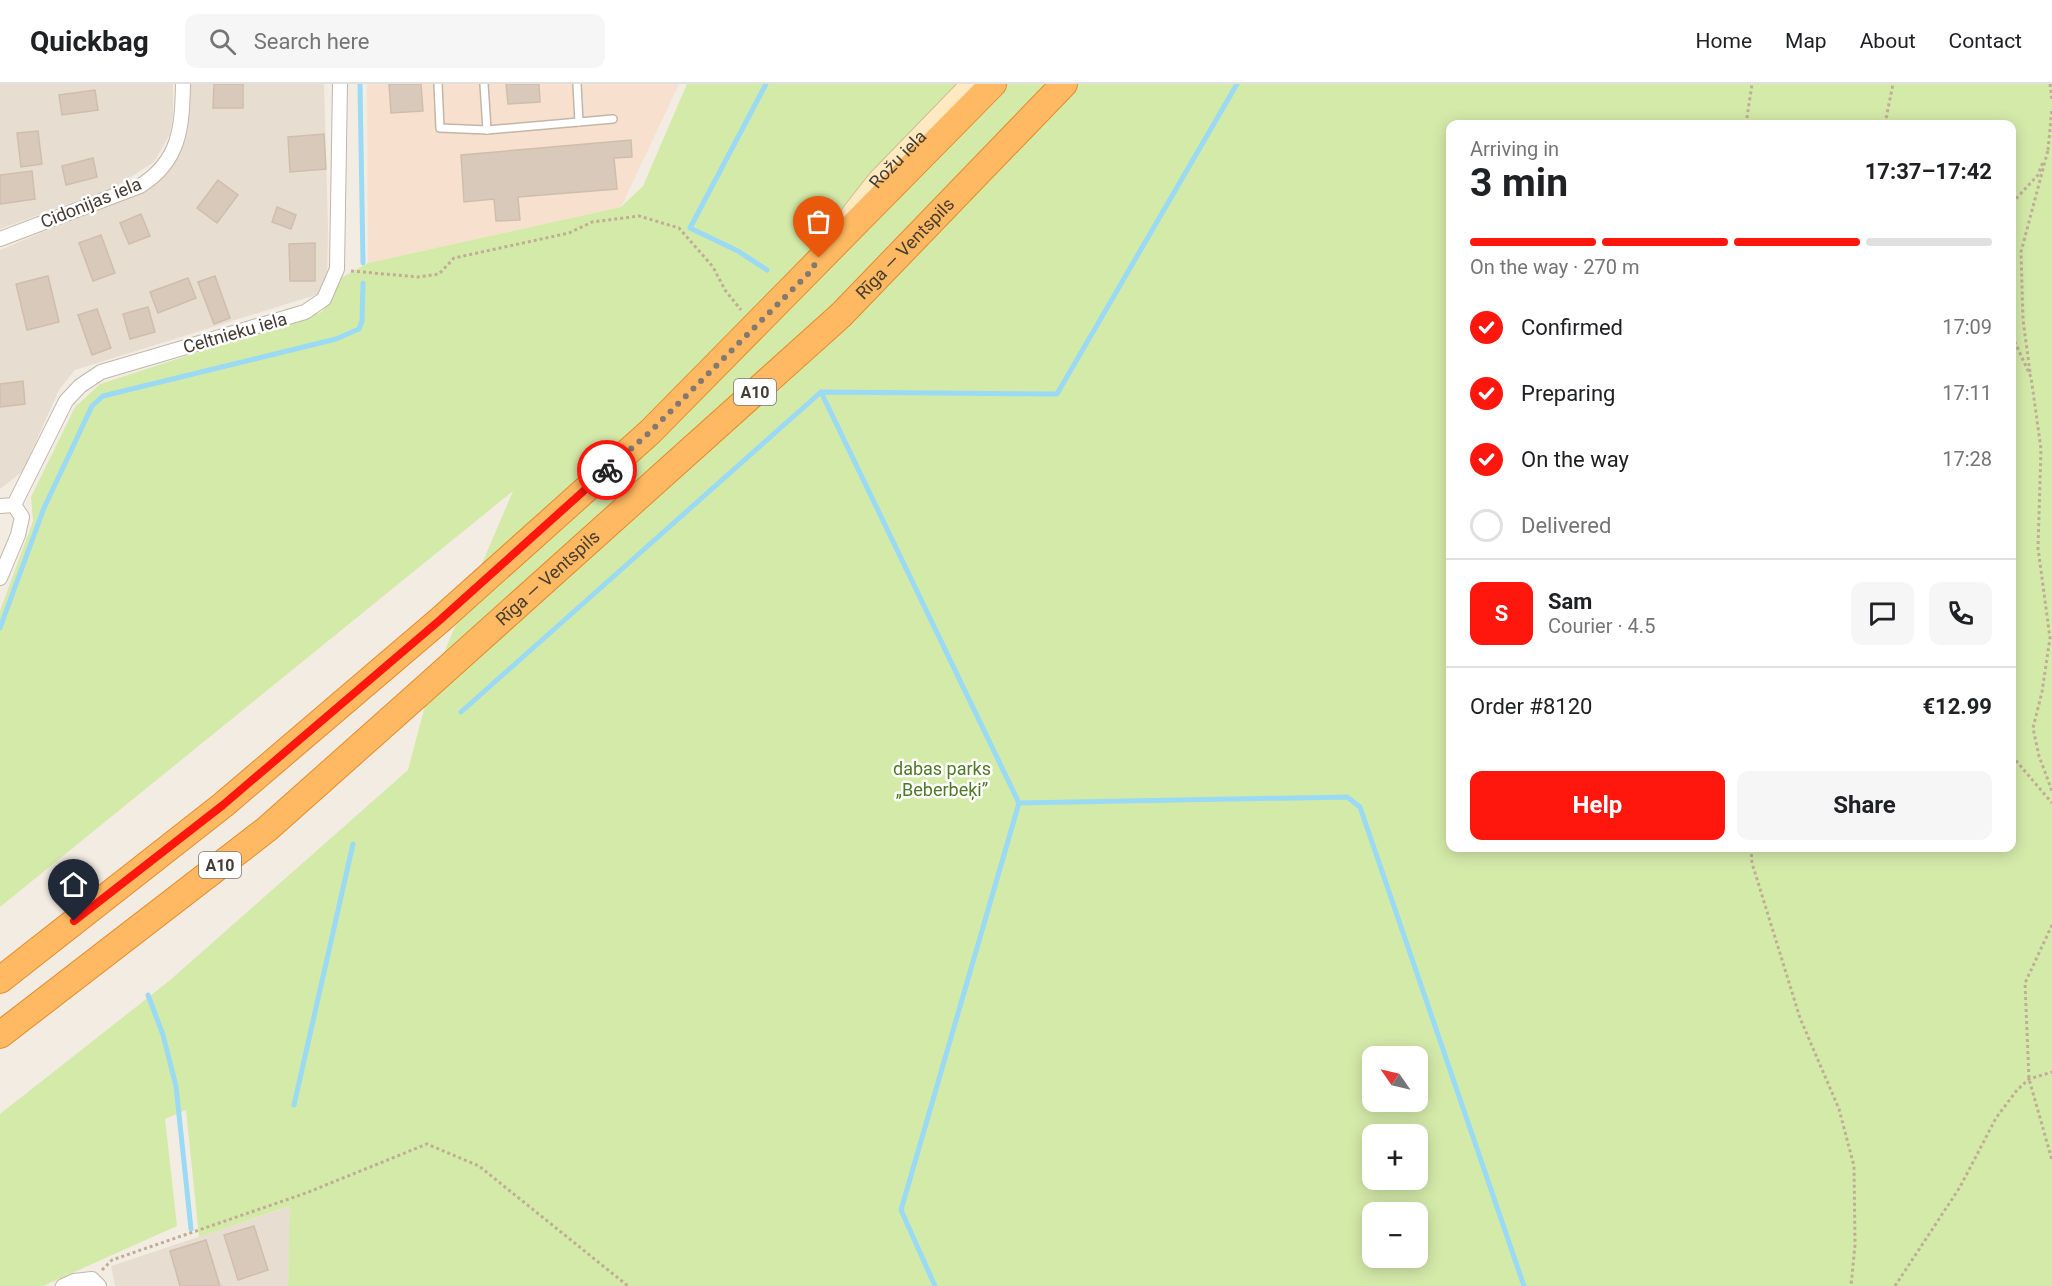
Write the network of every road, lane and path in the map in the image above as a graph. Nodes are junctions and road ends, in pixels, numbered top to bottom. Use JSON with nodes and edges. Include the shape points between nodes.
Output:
{"nodes":[{"id":1,"x":183,"y":84,"type":"edge"},
{"id":2,"x":340,"y":84,"type":"edge"},
{"id":3,"x":438,"y":84,"type":"edge"},
{"id":4,"x":484,"y":84,"type":"edge"},
{"id":5,"x":577,"y":84,"type":"edge"},
{"id":6,"x":971,"y":84,"type":"edge"},
{"id":7,"x":993,"y":84,"type":"edge"},
{"id":8,"x":1064,"y":84,"type":"edge"},
{"id":9,"x":1752,"y":84,"type":"edge"},
{"id":10,"x":1893,"y":84,"type":"edge"},
{"id":11,"x":2050,"y":84,"type":"edge"},
{"id":12,"x":2052,"y":100,"type":"edge"},
{"id":13,"x":2052,"y":108,"type":"edge"},
{"id":14,"x":613,"y":119,"type":"dead end"},
{"id":15,"x":1747,"y":120,"type":"edge"},
{"id":16,"x":1886,"y":120,"type":"edge"},
{"id":17,"x":579,"y":122,"type":"junction"},
{"id":18,"x":487,"y":130,"type":"junction"},
{"id":19,"x":2048,"y":150,"type":"junction"},
{"id":20,"x":2016,"y":199,"type":"edge"},
{"id":21,"x":0,"y":239,"type":"edge"},
{"id":22,"x":337,"y":269,"type":"junction"},
{"id":23,"x":810,"y":272,"type":"junction"},
{"id":24,"x":754,"y":328,"type":"junction"},
{"id":25,"x":2016,"y":345,"type":"edge"},
{"id":26,"x":2031,"y":377,"type":"junction"},
{"id":27,"x":7,"y":505,"type":"edge"},
{"id":28,"x":0,"y":578,"type":"edge"},
{"id":29,"x":2016,"y":761,"type":"edge"},
{"id":30,"x":2052,"y":791,"type":"edge"},
{"id":31,"x":2052,"y":803,"type":"edge"},
{"id":32,"x":1751,"y":852,"type":"edge"},
{"id":33,"x":2052,"y":925,"type":"edge"},
{"id":34,"x":0,"y":980,"type":"edge"},
{"id":35,"x":0,"y":1035,"type":"edge"},
{"id":36,"x":2052,"y":1072,"type":"edge"},
{"id":37,"x":2030,"y":1079,"type":"junction"},
{"id":38,"x":2052,"y":1160,"type":"edge"},
{"id":39,"x":96,"y":1283,"type":"edge"},
{"id":40,"x":63,"y":1286,"type":"edge"},
{"id":41,"x":628,"y":1286,"type":"edge"},
{"id":42,"x":1851,"y":1286,"type":"edge"},
{"id":43,"x":1895,"y":1286,"type":"edge"}],
"edges":[{"from":1,"to":21,"type":"street","name":"Cidonijas iela","via":[[178,139],[159,174],[140,186]]},
{"from":2,"to":22,"type":"street","name":"Celtnieku iela"},
{"from":3,"to":18,"type":"lane","via":[[440,128]]},
{"from":4,"to":18,"type":"lane"},
{"from":5,"to":17,"type":"lane"},
{"from":6,"to":23,"type":"street","name":"Rožu iela","via":[[878,180]]},
{"from":7,"to":23,"type":"highway","number":"A10"},
{"from":8,"to":35,"type":"highway","name":"Rīga — Ventspils","number":"A10","via":[[841,315],[440,675],[267,828]]},
{"from":9,"to":15,"type":"path"},
{"from":10,"to":16,"type":"path"},
{"from":11,"to":12,"type":"path"},
{"from":13,"to":19,"type":"path"},
{"from":14,"to":17,"type":"lane"},
{"from":17,"to":18,"type":"lane"},
{"from":19,"to":20,"type":"path","via":[[2038,175]]},
{"from":19,"to":26,"type":"path","via":[[2021,252],[2023,320]]},
{"from":22,"to":24,"type":"path","via":[[418,277],[439,274],[454,258],[569,233],[592,222],[639,216],[679,228],[713,267]]},
{"from":22,"to":27,"type":"street","name":"Celtnieku iela","via":[[324,299],[304,312],[101,372],[80,386],[66,401]]},
{"from":23,"to":24,"type":"highway","number":"A10"},
{"from":24,"to":34,"type":"highway","number":"A10","via":[[650,432],[440,620],[223,805]]},
{"from":25,"to":26,"type":"path"},
{"from":26,"to":30,"type":"path","via":[[2042,449],[2038,548],[2050,638],[2033,728]]},
{"from":27,"to":28,"type":"street","via":[[22,517]]},
{"from":29,"to":31,"type":"path"},
{"from":32,"to":42,"type":"path","via":[[1800,1018],[1839,1109],[1854,1166]]},
{"from":33,"to":37,"type":"path","via":[[2025,983]]},
{"from":36,"to":37,"type":"path"},
{"from":37,"to":38,"type":"path"},
{"from":37,"to":43,"type":"path","via":[[1996,1118],[1960,1187]]},
{"from":39,"to":40,"type":"street","via":[[74,1281]]},
{"from":39,"to":41,"type":"path","via":[[111,1260],[306,1193],[428,1144],[479,1166]]}]}
